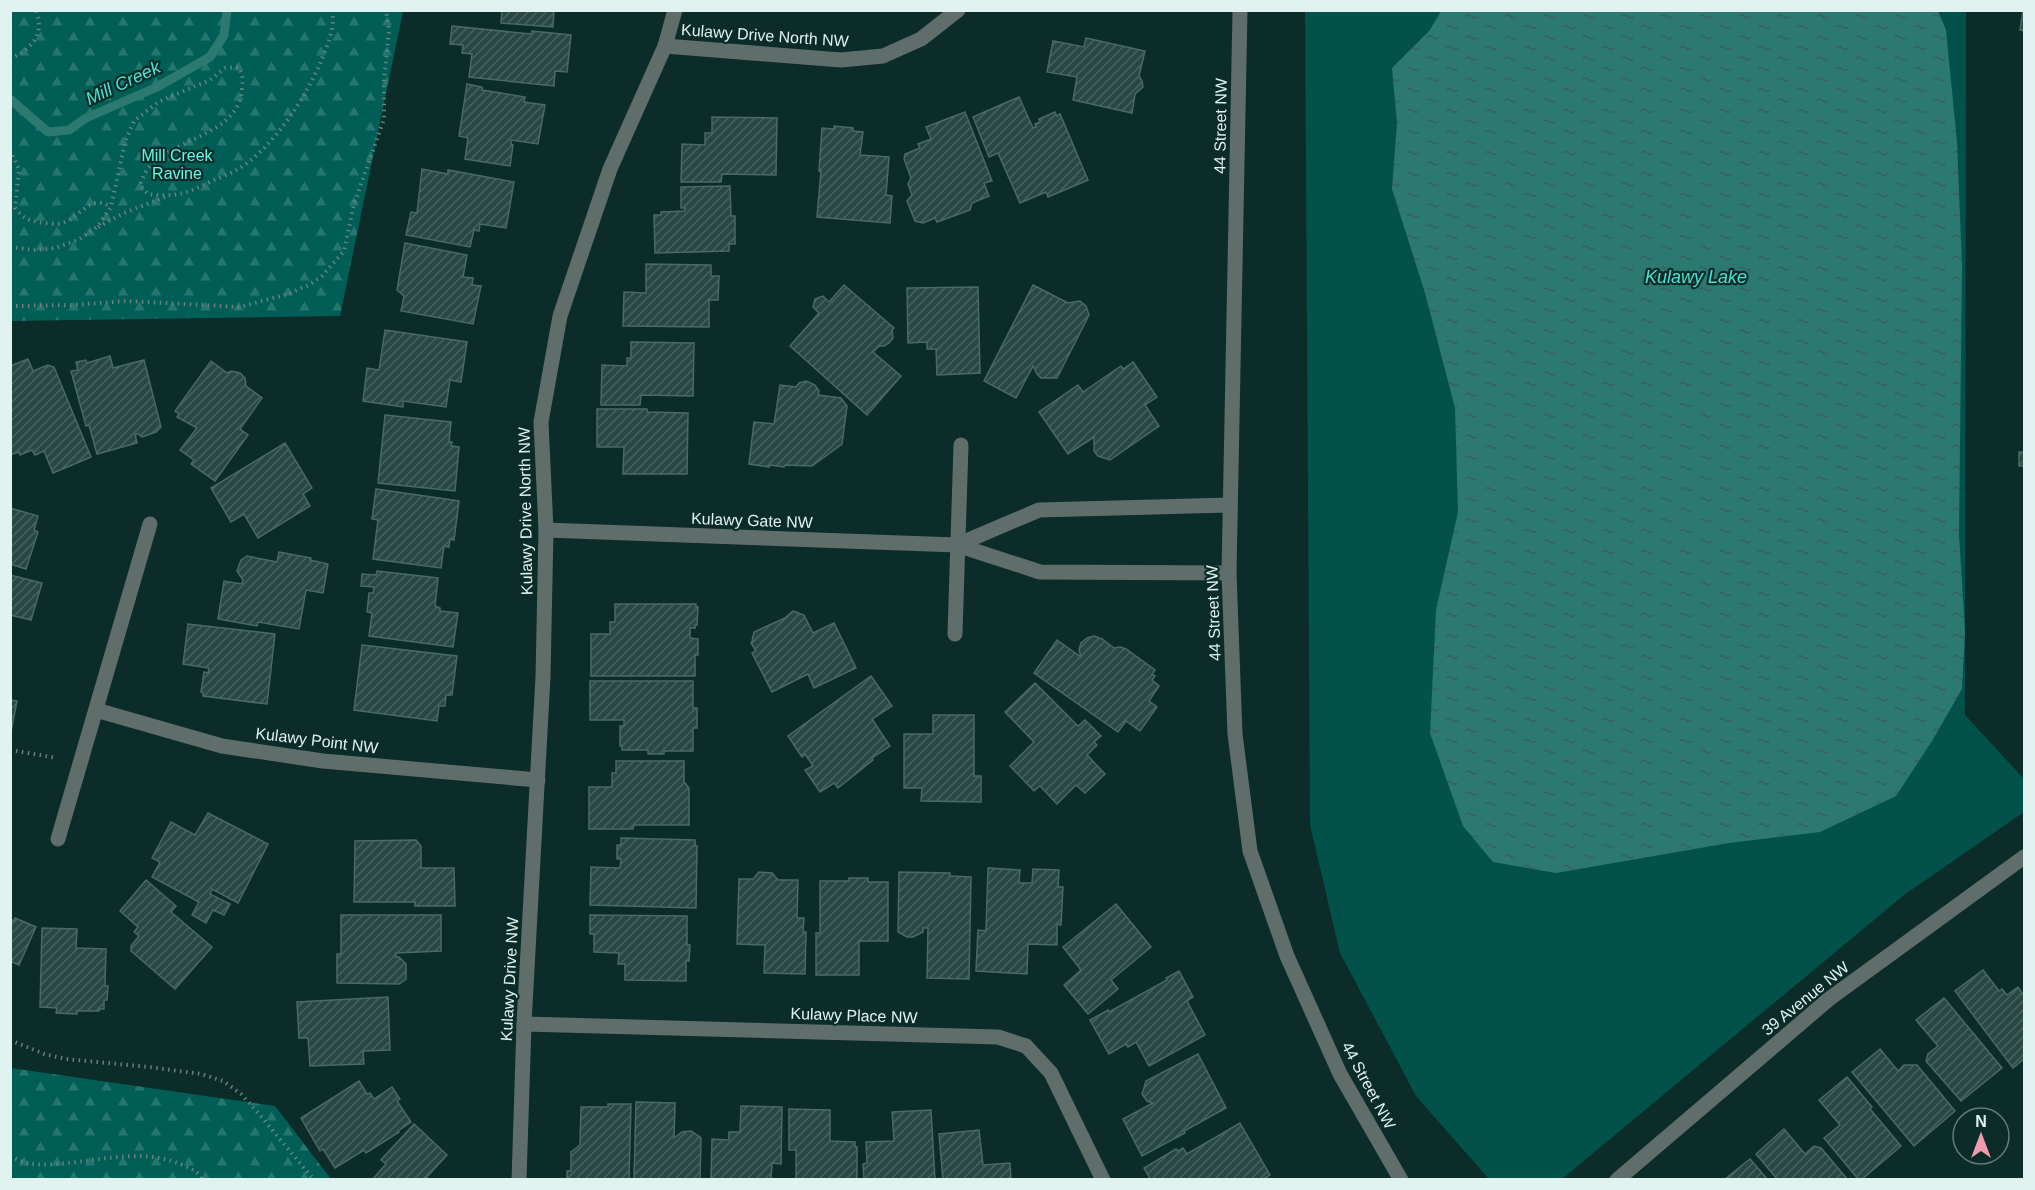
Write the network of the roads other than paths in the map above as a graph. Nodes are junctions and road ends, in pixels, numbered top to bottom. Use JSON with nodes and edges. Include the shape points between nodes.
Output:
{"nodes":[{"id":1,"x":675,"y":10,"type":"edge"},
{"id":2,"x":958,"y":10,"type":"edge"},
{"id":3,"x":1240,"y":10,"type":"edge"},
{"id":4,"x":664,"y":46,"type":"junction"},
{"id":5,"x":961,"y":445,"type":"dead end"},
{"id":6,"x":1230,"y":505,"type":"junction"},
{"id":7,"x":150,"y":524,"type":"dead end"},
{"id":8,"x":546,"y":530,"type":"junction"},
{"id":9,"x":957,"y":545,"type":"junction"},
{"id":10,"x":1229,"y":573,"type":"junction"},
{"id":11,"x":955,"y":634,"type":"dead end"},
{"id":12,"x":96,"y":710,"type":"junction"},
{"id":13,"x":538,"y":780,"type":"junction"},
{"id":14,"x":58,"y":839,"type":"dead end"},
{"id":15,"x":2025,"y":856,"type":"edge"},
{"id":16,"x":524,"y":1024,"type":"junction"},
{"id":17,"x":519,"y":1179,"type":"edge"},
{"id":18,"x":1103,"y":1179,"type":"edge"},
{"id":19,"x":1401,"y":1179,"type":"edge"},
{"id":20,"x":1617,"y":1179,"type":"edge"}],
"edges":[{"from":1,"to":4,"type":"street","name":"Kulawy Drive North NW"},
{"from":2,"to":4,"type":"street","name":"Kulawy Drive North NW","via":[[921,39],[883,56],[841,60]]},
{"from":3,"to":6,"type":"street","name":"44 Street NW"},
{"from":4,"to":8,"type":"street","name":"Kulawy Drive North NW","via":[[610,169],[560,316],[541,422]]},
{"from":5,"to":9,"type":"street"},
{"from":6,"to":9,"type":"street","name":"Kulawy Gate NW","via":[[1039,510]]},
{"from":6,"to":10,"type":"street","name":"44 Street NW"},
{"from":7,"to":12,"type":"street"},
{"from":8,"to":9,"type":"street","name":"Kulawy Gate NW"},
{"from":8,"to":13,"type":"street","name":"Kulawy Drive North NW"},
{"from":9,"to":10,"type":"street","name":"Kulawy Gate NW","via":[[1040,572]]},
{"from":9,"to":11,"type":"street"},
{"from":10,"to":19,"type":"street","name":"44 Street NW","via":[[1235,734],[1250,851],[1287,956],[1340,1074]]},
{"from":12,"to":13,"type":"street","name":"Kulawy Point NW","via":[[222,746],[323,761]]},
{"from":12,"to":14,"type":"street"},
{"from":13,"to":16,"type":"street","name":"Kulawy Drive NW"},
{"from":15,"to":20,"type":"street","name":"39 Avenue NW","via":[[1829,999]]},
{"from":16,"to":17,"type":"street","name":"Kulawy Drive NW"},
{"from":16,"to":18,"type":"street","name":"Kulawy Place NW","via":[[998,1037],[1026,1046],[1051,1073]]}]}
